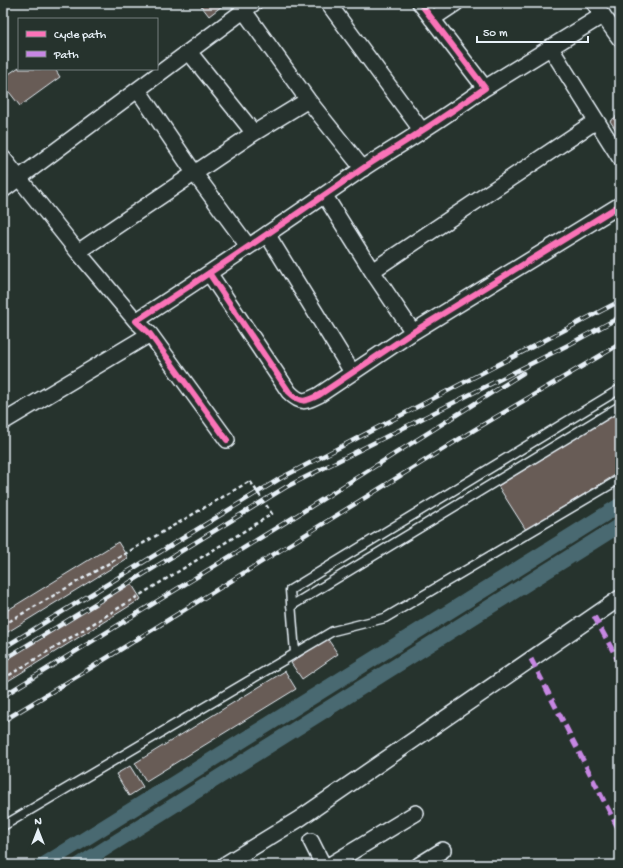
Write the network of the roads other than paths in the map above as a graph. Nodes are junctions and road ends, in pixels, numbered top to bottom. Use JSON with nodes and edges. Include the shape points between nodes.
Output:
{"nodes":[{"id":1,"x":328,"y":3,"type":"edge"},
{"id":2,"x":420,"y":3,"type":"edge"},
{"id":3,"x":456,"y":3,"type":"edge"},
{"id":4,"x":249,"y":7,"type":"edge"},
{"id":5,"x":595,"y":15,"type":"edge"},
{"id":6,"x":432,"y":19,"type":"junction"},
{"id":7,"x":620,"y":39,"type":"edge"},
{"id":8,"x":550,"y":47,"type":"junction"},
{"id":9,"x":189,"y":52,"type":"junction"},
{"id":10,"x":485,"y":88,"type":"junction"},
{"id":11,"x":138,"y":90,"type":"junction"},
{"id":12,"x":308,"y":100,"type":"junction"},
{"id":13,"x":596,"y":121,"type":"junction"},
{"id":14,"x":422,"y":131,"type":"junction"},
{"id":15,"x":254,"y":133,"type":"junction"},
{"id":16,"x":3,"y":158,"type":"edge"},
{"id":17,"x":620,"y":158,"type":"edge"},
{"id":18,"x":363,"y":169,"type":"junction"},
{"id":19,"x":195,"y":174,"type":"junction"},
{"id":20,"x":20,"y":178,"type":"junction"},
{"id":21,"x":3,"y":190,"type":"edge"},
{"id":22,"x":325,"y":196,"type":"junction"},
{"id":23,"x":620,"y":205,"type":"edge"},
{"id":24,"x":267,"y":234,"type":"junction"},
{"id":25,"x":248,"y":246,"type":"junction"},
{"id":26,"x":78,"y":252,"type":"junction"},
{"id":27,"x":372,"y":271,"type":"junction"},
{"id":28,"x":210,"y":273,"type":"junction"},
{"id":29,"x":136,"y":321,"type":"junction"},
{"id":30,"x":413,"y":332,"type":"junction"},
{"id":31,"x":150,"y":334,"type":"junction"},
{"id":32,"x":352,"y":372,"type":"junction"},
{"id":33,"x":620,"y":389,"type":"edge"},
{"id":34,"x":620,"y":406,"type":"edge"},
{"id":35,"x":3,"y":422,"type":"edge"},
{"id":36,"x":227,"y":440,"type":"dead end"},
{"id":37,"x":620,"y":479,"type":"edge"},
{"id":38,"x":620,"y":598,"type":"edge"},
{"id":39,"x":291,"y":606,"type":"junction"},
{"id":40,"x":295,"y":653,"type":"junction"},
{"id":41,"x":416,"y":813,"type":"dead end"},
{"id":42,"x":3,"y":826,"type":"edge"},
{"id":43,"x":311,"y":841,"type":"dead end"},
{"id":44,"x":443,"y":850,"type":"dead end"},
{"id":45,"x":224,"y":865,"type":"edge"},
{"id":46,"x":323,"y":865,"type":"edge"},
{"id":47,"x":330,"y":865,"type":"edge"},
{"id":48,"x":419,"y":865,"type":"edge"}],
"edges":[{"from":1,"to":14,"type":"street"},
{"from":2,"to":6,"type":"street"},
{"from":3,"to":6,"type":"street"},
{"from":4,"to":9,"type":"street"},
{"from":4,"to":12,"type":"street"},
{"from":5,"to":7,"type":"street"},
{"from":5,"to":8,"type":"street"},
{"from":6,"to":10,"type":"street"},
{"from":8,"to":10,"type":"street"},
{"from":8,"to":13,"type":"street"},
{"from":9,"to":11,"type":"street"},
{"from":9,"to":15,"type":"street"},
{"from":10,"to":14,"type":"street"},
{"from":11,"to":19,"type":"street"},
{"from":11,"to":20,"type":"street"},
{"from":12,"to":15,"type":"street"},
{"from":12,"to":18,"type":"street"},
{"from":13,"to":17,"type":"street"},
{"from":13,"to":27,"type":"street"},
{"from":14,"to":18,"type":"street"},
{"from":15,"to":19,"type":"street"},
{"from":16,"to":20,"type":"street"},
{"from":18,"to":22,"type":"street"},
{"from":19,"to":25,"type":"street"},
{"from":19,"to":26,"type":"street"},
{"from":20,"to":21,"type":"street"},
{"from":20,"to":26,"type":"street"},
{"from":22,"to":24,"type":"street"},
{"from":22,"to":27,"type":"street"},
{"from":23,"to":30,"type":"street"},
{"from":24,"to":25,"type":"street"},
{"from":24,"to":32,"type":"street"},
{"from":25,"to":28,"type":"street"},
{"from":26,"to":29,"type":"street"},
{"from":27,"to":30,"type":"street"},
{"from":28,"to":29,"type":"street"},
{"from":28,"to":32,"type":"street","via":[[289,392],[297,400],[306,401],[313,398]]},
{"from":29,"to":31,"type":"street"},
{"from":30,"to":32,"type":"street"},
{"from":31,"to":35,"type":"street"},
{"from":31,"to":36,"type":"street"},
{"from":33,"to":39,"type":"lane","via":[[290,590]]},
{"from":34,"to":39,"type":"lane"},
{"from":37,"to":40,"type":"lane","via":[[385,618],[333,631]]},
{"from":38,"to":45,"type":"street","via":[[299,819]]},
{"from":39,"to":40,"type":"lane"},
{"from":40,"to":42,"type":"lane"},
{"from":41,"to":47,"type":"street"},
{"from":43,"to":46,"type":"street"},
{"from":44,"to":48,"type":"street"}]}
